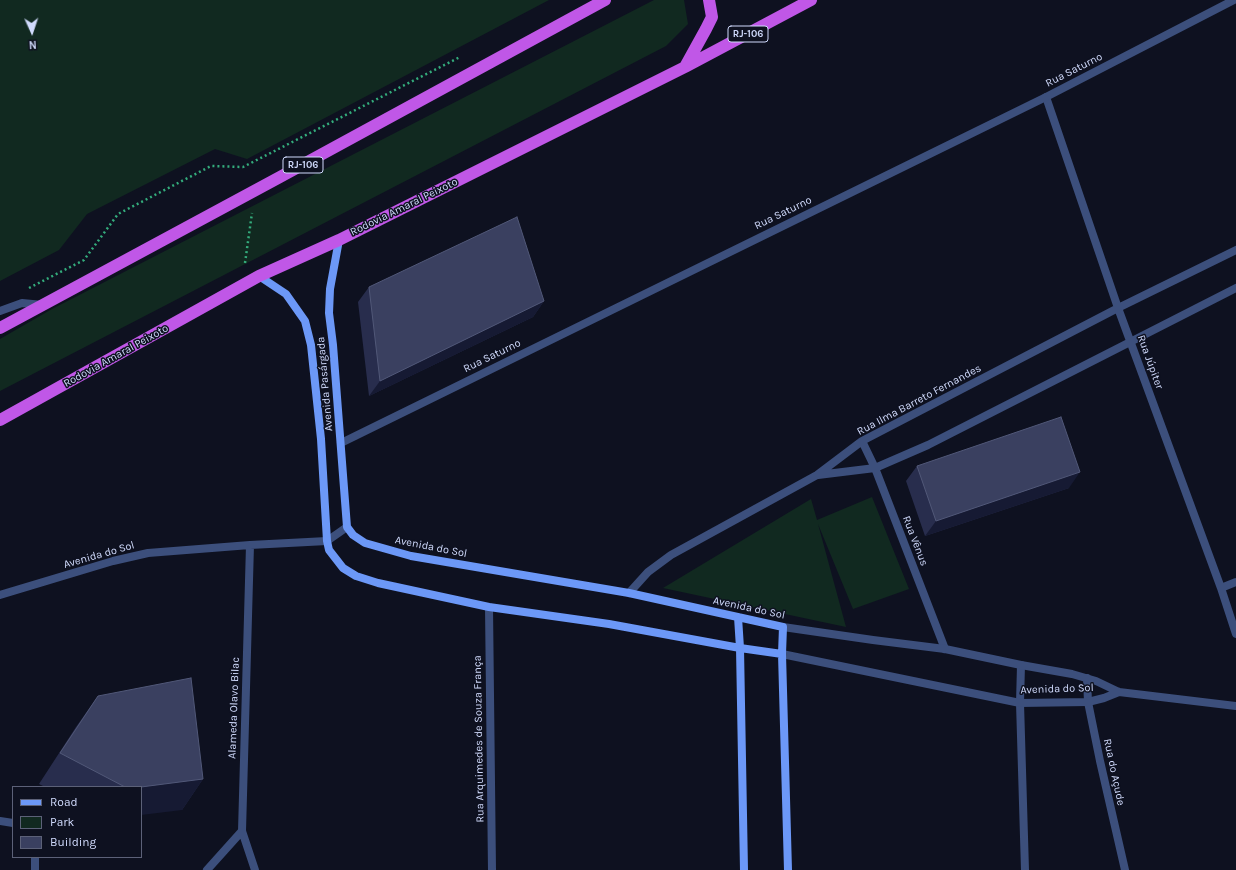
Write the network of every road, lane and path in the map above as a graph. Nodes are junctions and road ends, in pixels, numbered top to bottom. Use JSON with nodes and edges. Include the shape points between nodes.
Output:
{"nodes":[{"id":1,"x":605,"y":0,"type":"edge"},
{"id":2,"x":709,"y":0,"type":"edge"},
{"id":3,"x":811,"y":0,"type":"edge"},
{"id":4,"x":1234,"y":0,"type":"edge"},
{"id":5,"x":467,"y":53,"type":"dead end"},
{"id":6,"x":685,"y":67,"type":"junction"},
{"id":7,"x":1046,"y":96,"type":"junction"},
{"id":8,"x":255,"y":191,"type":"junction"},
{"id":9,"x":338,"y":240,"type":"junction"},
{"id":10,"x":1236,"y":250,"type":"edge"},
{"id":11,"x":259,"y":276,"type":"junction"},
{"id":12,"x":242,"y":286,"type":"junction"},
{"id":13,"x":28,"y":288,"type":"dead end"},
{"id":14,"x":1236,"y":288,"type":"edge"},
{"id":15,"x":44,"y":305,"type":"junction"},
{"id":16,"x":1118,"y":308,"type":"junction"},
{"id":17,"x":0,"y":311,"type":"edge"},
{"id":18,"x":0,"y":328,"type":"edge"},
{"id":19,"x":1131,"y":341,"type":"junction"},
{"id":20,"x":0,"y":420,"type":"edge"},
{"id":21,"x":862,"y":441,"type":"junction"},
{"id":22,"x":341,"y":443,"type":"junction"},
{"id":23,"x":875,"y":468,"type":"junction"},
{"id":24,"x":817,"y":475,"type":"junction"},
{"id":25,"x":347,"y":528,"type":"junction"},
{"id":26,"x":327,"y":541,"type":"junction"},
{"id":27,"x":250,"y":545,"type":"junction"},
{"id":28,"x":1236,"y":582,"type":"edge"},
{"id":29,"x":1221,"y":588,"type":"junction"},
{"id":30,"x":629,"y":593,"type":"junction"},
{"id":31,"x":0,"y":595,"type":"edge"},
{"id":32,"x":489,"y":607,"type":"junction"},
{"id":33,"x":738,"y":617,"type":"junction"},
{"id":34,"x":783,"y":627,"type":"junction"},
{"id":35,"x":1236,"y":634,"type":"edge"},
{"id":36,"x":740,"y":648,"type":"junction"},
{"id":37,"x":946,"y":649,"type":"junction"},
{"id":38,"x":782,"y":654,"type":"junction"},
{"id":39,"x":1021,"y":665,"type":"junction"},
{"id":40,"x":1087,"y":678,"type":"junction"},
{"id":41,"x":1119,"y":692,"type":"junction"},
{"id":42,"x":1020,"y":702,"type":"junction"},
{"id":43,"x":1088,"y":702,"type":"junction"},
{"id":44,"x":1236,"y":706,"type":"edge"},
{"id":45,"x":0,"y":821,"type":"edge"},
{"id":46,"x":12,"y":823,"type":"edge"},
{"id":47,"x":242,"y":831,"type":"junction"},
{"id":48,"x":35,"y":858,"type":"edge"},
{"id":49,"x":35,"y":870,"type":"edge"},
{"id":50,"x":207,"y":870,"type":"edge"},
{"id":51,"x":255,"y":870,"type":"edge"},
{"id":52,"x":492,"y":870,"type":"edge"},
{"id":53,"x":744,"y":870,"type":"edge"},
{"id":54,"x":788,"y":870,"type":"edge"},
{"id":55,"x":1025,"y":870,"type":"edge"},
{"id":56,"x":1125,"y":870,"type":"edge"}],
"edges":[{"from":1,"to":8,"type":"highway","number":"RJ-106"},
{"from":2,"to":6,"type":"highway","via":[[712,17]]},
{"from":3,"to":6,"type":"highway","name":"Rodovia Amaral Peixoto","number":"RJ-106"},
{"from":4,"to":7,"type":"street","name":"Rua Saturno"},
{"from":5,"to":13,"type":"path","via":[[243,167],[211,166],[118,214],[84,260]]},
{"from":6,"to":9,"type":"highway","name":"Rodovia Amaral Peixoto","number":"RJ-106"},
{"from":7,"to":16,"type":"street","name":"Rua Júpiter"},
{"from":7,"to":22,"type":"street","name":"Rua Saturno"},
{"from":8,"to":12,"type":"path"},
{"from":8,"to":15,"type":"highway","number":"RJ-106"},
{"from":9,"to":11,"type":"highway","name":"Rodovia Amaral Peixoto","number":"RJ-106"},
{"from":9,"to":22,"type":"main road","name":"Avenida Pasárgada","via":[[329,313]]},
{"from":10,"to":16,"type":"street","name":"Rua Ilma Barreto Fernandes"},
{"from":11,"to":12,"type":"highway","name":"Rodovia Amaral Peixoto","number":"RJ-106"},
{"from":11,"to":26,"type":"main road","name":"Avenida Pasárgada","via":[[286,294],[304,321],[308,333],[322,439]]},
{"from":12,"to":20,"type":"highway","name":"Rodovia Amaral Peixoto","number":"RJ-106"},
{"from":14,"to":19,"type":"street"},
{"from":15,"to":17,"type":"street","via":[[22,303]]},
{"from":15,"to":18,"type":"highway","number":"RJ-106"},
{"from":16,"to":19,"type":"street","name":"Rua Júpiter"},
{"from":16,"to":21,"type":"street","name":"Rua Ilma Barreto Fernandes"},
{"from":19,"to":23,"type":"street","via":[[928,445]]},
{"from":19,"to":29,"type":"street","name":"Rua Júpiter"},
{"from":21,"to":23,"type":"street","name":"Rua Vênus"},
{"from":21,"to":24,"type":"street","name":"Rua Ilma Barreto Fernandes"},
{"from":22,"to":25,"type":"main road","name":"Avenida Pasárgada"},
{"from":23,"to":24,"type":"street"},
{"from":23,"to":37,"type":"street","name":"Rua Vênus"},
{"from":24,"to":30,"type":"street","name":"Rua Ilma Barreto Fernandes","via":[[671,555],[648,572]]},
{"from":25,"to":26,"type":"street"},
{"from":25,"to":30,"type":"main road","name":"Avenida do Sol","via":[[365,543],[411,556]]},
{"from":26,"to":27,"type":"street","name":"Avenida do Sol"},
{"from":26,"to":32,"type":"main road","name":"Avenida do Sol","via":[[329,550],[342,568],[356,576]]},
{"from":27,"to":31,"type":"street","name":"Avenida do Sol","via":[[148,553],[112,561]]},
{"from":27,"to":47,"type":"street","name":"Alameda Olavo Bilac"},
{"from":28,"to":29,"type":"street"},
{"from":29,"to":35,"type":"street","name":"Rua Júpiter"},
{"from":30,"to":33,"type":"main road","name":"Avenida do Sol"},
{"from":32,"to":36,"type":"main road","name":"Avenida do Sol","via":[[609,624]]},
{"from":32,"to":52,"type":"street","name":"Rua Arquimedes de Souza França"},
{"from":33,"to":34,"type":"main road","name":"Avenida do Sol"},
{"from":33,"to":36,"type":"main road"},
{"from":34,"to":37,"type":"street","name":"Avenida do Sol"},
{"from":34,"to":38,"type":"main road"},
{"from":36,"to":38,"type":"main road","name":"Avenida do Sol"},
{"from":36,"to":53,"type":"main road"},
{"from":37,"to":39,"type":"street","name":"Avenida do Sol"},
{"from":38,"to":42,"type":"street","name":"Avenida do Sol"},
{"from":38,"to":54,"type":"main road"},
{"from":39,"to":40,"type":"street","name":"Avenida do Sol"},
{"from":39,"to":42,"type":"street"},
{"from":40,"to":41,"type":"street","name":"Avenida do Sol"},
{"from":40,"to":43,"type":"street","name":"Rua do Açude"},
{"from":41,"to":43,"type":"street","name":"Avenida do Sol"},
{"from":41,"to":44,"type":"street"},
{"from":42,"to":43,"type":"street","name":"Avenida do Sol"},
{"from":42,"to":55,"type":"street"},
{"from":43,"to":56,"type":"street","name":"Rua do Açude"},
{"from":45,"to":46,"type":"street"},
{"from":47,"to":50,"type":"street"},
{"from":47,"to":51,"type":"street","name":"Alameda Olavo Bilac"},
{"from":48,"to":49,"type":"street"}]}
